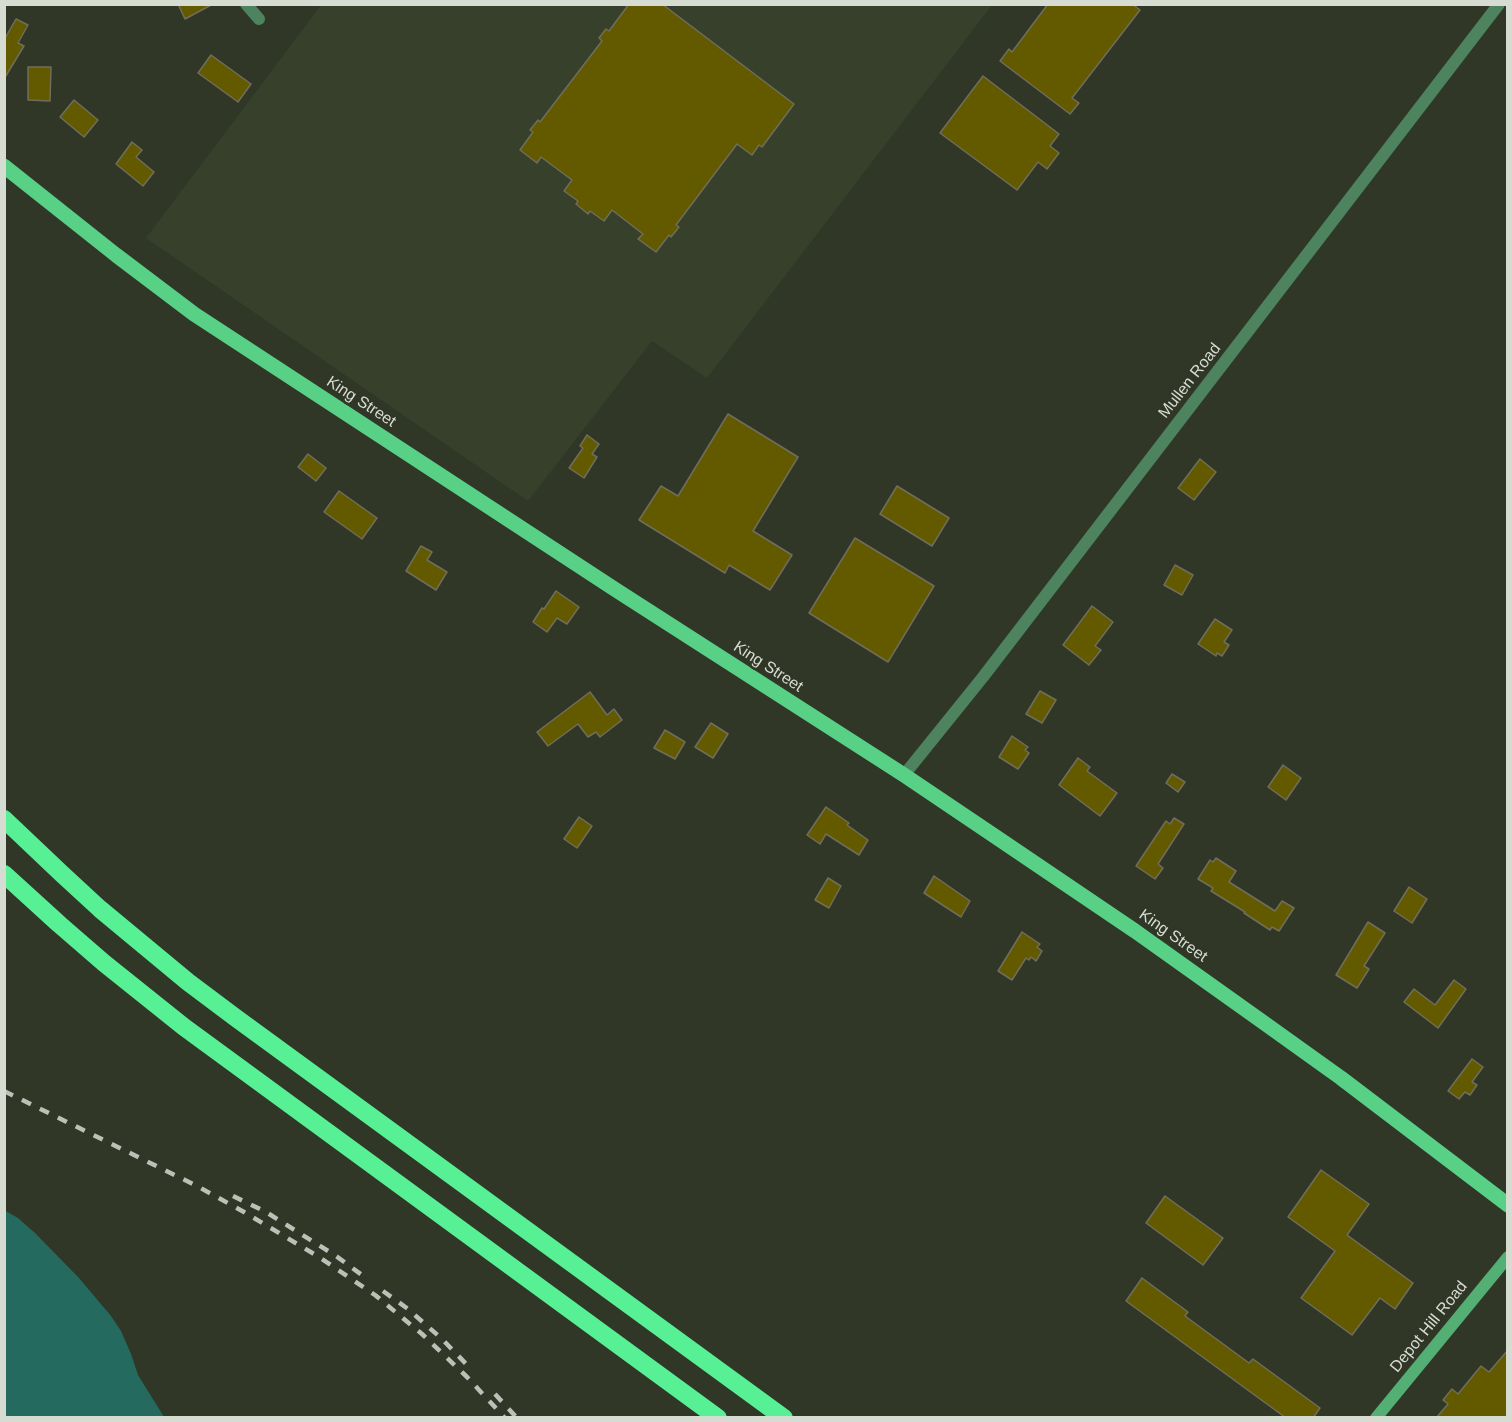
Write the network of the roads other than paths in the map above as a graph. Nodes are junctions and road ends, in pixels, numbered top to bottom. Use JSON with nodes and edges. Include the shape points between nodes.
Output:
{"nodes":[{"id":1,"x":246,"y":4,"type":"edge"},
{"id":2,"x":1499,"y":4,"type":"edge"},
{"id":3,"x":259,"y":19,"type":"dead end"},
{"id":4,"x":4,"y":166,"type":"edge"},
{"id":5,"x":903,"y":775,"type":"junction"},
{"id":6,"x":4,"y":819,"type":"edge"},
{"id":7,"x":4,"y":874,"type":"edge"},
{"id":8,"x":1508,"y":1205,"type":"edge"},
{"id":9,"x":1508,"y":1257,"type":"edge"},
{"id":10,"x":718,"y":1418,"type":"edge"},
{"id":11,"x":784,"y":1418,"type":"edge"},
{"id":12,"x":1376,"y":1418,"type":"edge"}],
"edges":[{"from":1,"to":3,"type":"street"},
{"from":2,"to":5,"type":"street","name":"Mullen Road","via":[[983,677]]},
{"from":4,"to":5,"type":"main road","name":"King Street","via":[[194,314]]},
{"from":5,"to":8,"type":"main road","name":"King Street","via":[[1167,954],[1341,1078]]},
{"from":6,"to":11,"type":"highway","via":[[100,909],[188,982]]},
{"from":7,"to":10,"type":"highway","via":[[104,963],[184,1027]]},
{"from":9,"to":12,"type":"main road","name":"Depot Hill Road"}]}
